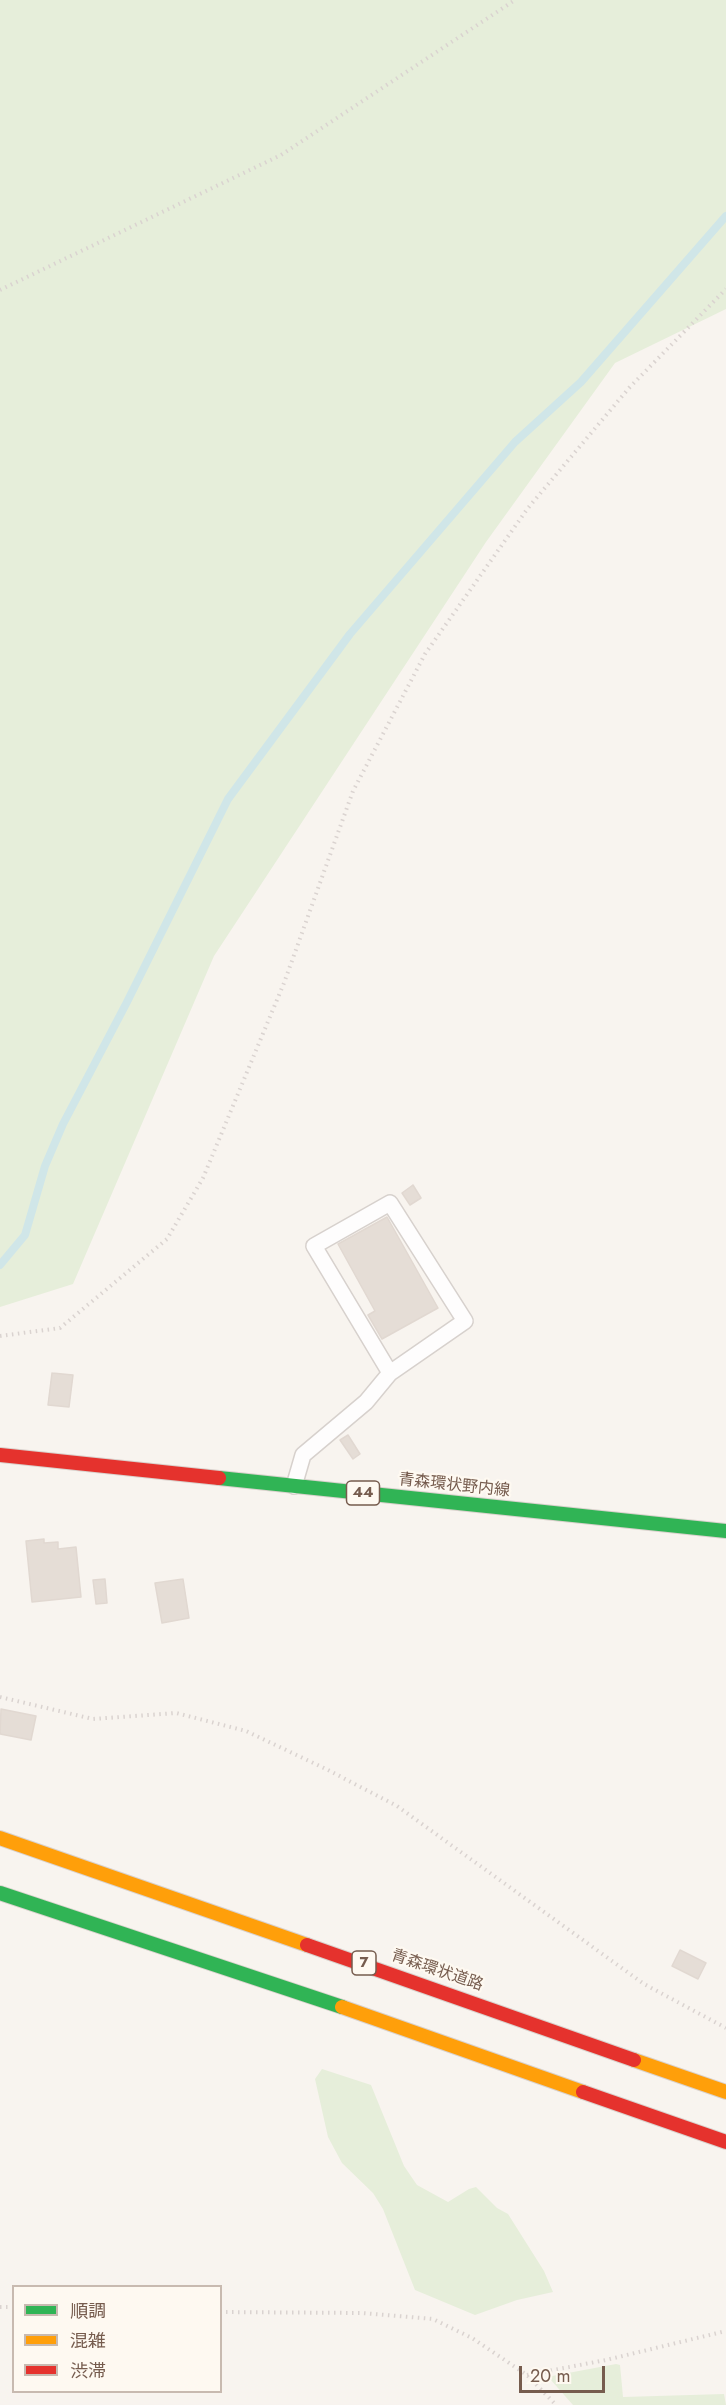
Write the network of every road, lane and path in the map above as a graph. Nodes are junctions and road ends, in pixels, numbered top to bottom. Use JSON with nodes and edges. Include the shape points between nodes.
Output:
{"nodes":[{"id":1,"x":515,"y":0,"type":"edge"},
{"id":2,"x":0,"y":290,"type":"edge"},
{"id":3,"x":726,"y":290,"type":"edge"},
{"id":4,"x":0,"y":1336,"type":"edge"},
{"id":5,"x":390,"y":1373,"type":"junction"},
{"id":6,"x":0,"y":1455,"type":"edge"},
{"id":7,"x":294,"y":1486,"type":"junction"},
{"id":8,"x":726,"y":1531,"type":"edge"},
{"id":9,"x":0,"y":1697,"type":"edge"},
{"id":10,"x":0,"y":1838,"type":"edge"},
{"id":11,"x":0,"y":1893,"type":"edge"},
{"id":12,"x":726,"y":2028,"type":"edge"},
{"id":13,"x":726,"y":2092,"type":"edge"},
{"id":14,"x":726,"y":2142,"type":"edge"},
{"id":15,"x":222,"y":2312,"type":"edge"},
{"id":16,"x":726,"y":2331,"type":"edge"},
{"id":17,"x":527,"y":2375,"type":"junction"},
{"id":18,"x":556,"y":2405,"type":"edge"}],
"edges":[{"from":1,"to":2,"type":"path","via":[[281,156]]},
{"from":3,"to":4,"type":"path","via":[[629,388],[528,508],[425,654],[353,791],[284,983],[208,1167],[167,1239],[60,1328]]},
{"from":5,"to":5,"type":"lane","via":[[314,1246],[390,1203],[465,1322]]},
{"from":5,"to":7,"type":"lane","via":[[366,1402],[303,1455]]},
{"from":6,"to":7,"type":"main road","name":"青森環状野内線","number":"44"},
{"from":7,"to":8,"type":"main road","name":"青森環状野内線","number":"44"},
{"from":9,"to":12,"type":"path","via":[[93,1719],[176,1713],[246,1731],[397,1806],[644,1984]]},
{"from":10,"to":13,"type":"main road","name":"青森環状道路","number":"7"},
{"from":11,"to":14,"type":"main road"},
{"from":15,"to":17,"type":"path","via":[[362,2313],[433,2319],[472,2338]]},
{"from":16,"to":17,"type":"path"},
{"from":17,"to":18,"type":"path"}]}
